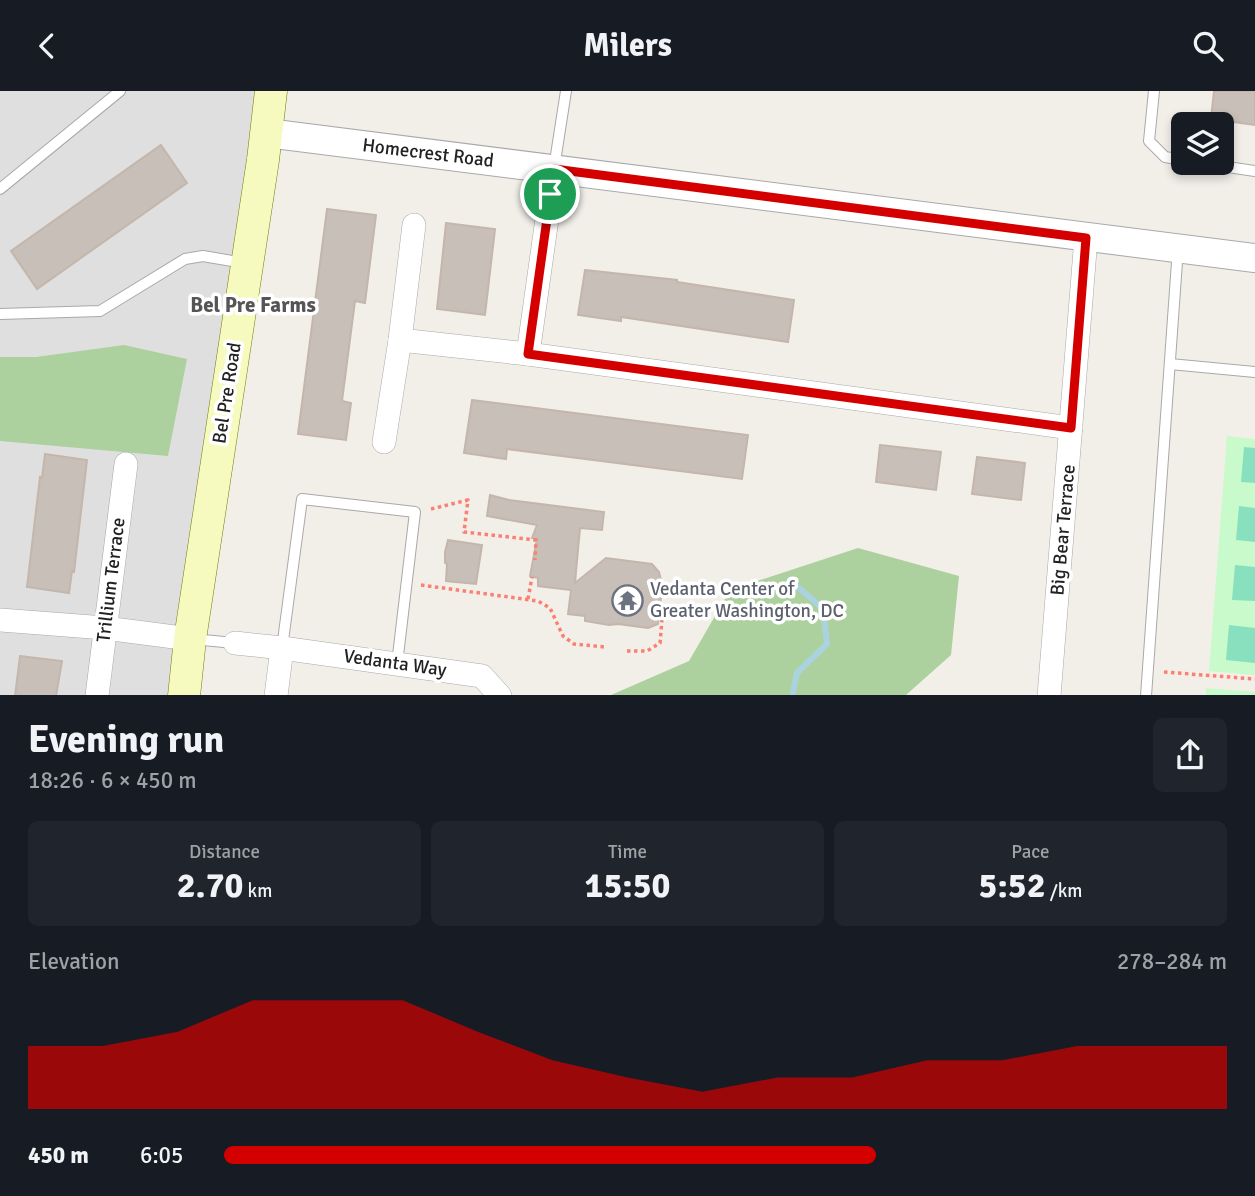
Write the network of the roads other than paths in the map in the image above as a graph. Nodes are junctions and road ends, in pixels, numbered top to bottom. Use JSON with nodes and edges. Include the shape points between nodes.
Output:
{"nodes":[{"id":1,"x":120,"y":91,"type":"edge"},
{"id":2,"x":271,"y":91,"type":"edge"},
{"id":3,"x":566,"y":91,"type":"edge"},
{"id":4,"x":1154,"y":91,"type":"edge"},
{"id":5,"x":267,"y":133,"type":"junction"},
{"id":6,"x":1171,"y":158,"type":"edge"},
{"id":7,"x":1234,"y":168,"type":"edge"},
{"id":8,"x":554,"y":169,"type":"junction"},
{"id":9,"x":1255,"y":171,"type":"edge"},
{"id":10,"x":0,"y":189,"type":"edge"},
{"id":11,"x":414,"y":225,"type":"dead end"},
{"id":12,"x":1086,"y":238,"type":"junction"},
{"id":13,"x":1178,"y":249,"type":"junction"},
{"id":14,"x":1255,"y":258,"type":"edge"},
{"id":15,"x":247,"y":264,"type":"junction"},
{"id":16,"x":0,"y":314,"type":"edge"},
{"id":17,"x":400,"y":339,"type":"junction"},
{"id":18,"x":528,"y":354,"type":"junction"},
{"id":19,"x":1170,"y":363,"type":"junction"},
{"id":20,"x":1255,"y":372,"type":"edge"},
{"id":21,"x":1071,"y":428,"type":"junction"},
{"id":22,"x":384,"y":442,"type":"dead end"},
{"id":23,"x":126,"y":464,"type":"dead end"},
{"id":24,"x":0,"y":620,"type":"edge"},
{"id":25,"x":105,"y":628,"type":"junction"},
{"id":26,"x":190,"y":639,"type":"junction"},
{"id":27,"x":235,"y":643,"type":"joint"},
{"id":28,"x":282,"y":648,"type":"junction"},
{"id":29,"x":397,"y":664,"type":"junction"},
{"id":30,"x":97,"y":695,"type":"edge"},
{"id":31,"x":184,"y":695,"type":"edge"},
{"id":32,"x":276,"y":695,"type":"edge"},
{"id":33,"x":500,"y":695,"type":"edge"},
{"id":34,"x":1049,"y":695,"type":"edge"},
{"id":35,"x":1146,"y":695,"type":"edge"}],
"edges":[{"from":1,"to":10,"type":"lane"},
{"from":2,"to":5,"type":"main road","name":"Bel Pre Road"},
{"from":3,"to":8,"type":"lane"},
{"from":4,"to":6,"type":"lane","via":[[1149,141]]},
{"from":5,"to":8,"type":"street","name":"Homecrest Road"},
{"from":5,"to":15,"type":"main road","name":"Bel Pre Road"},
{"from":7,"to":9,"type":"lane"},
{"from":8,"to":12,"type":"street","name":"Homecrest Road"},
{"from":8,"to":18,"type":"street"},
{"from":11,"to":17,"type":"street"},
{"from":12,"to":13,"type":"street","name":"Homecrest Road"},
{"from":12,"to":21,"type":"street","name":"Big Bear Terrace"},
{"from":13,"to":14,"type":"street","name":"Homecrest Road"},
{"from":13,"to":19,"type":"lane"},
{"from":15,"to":16,"type":"lane","via":[[203,255],[185,259],[100,311]]},
{"from":15,"to":26,"type":"main road","name":"Bel Pre Road"},
{"from":17,"to":18,"type":"street"},
{"from":17,"to":22,"type":"street"},
{"from":18,"to":21,"type":"street"},
{"from":19,"to":20,"type":"lane"},
{"from":19,"to":35,"type":"lane"},
{"from":21,"to":34,"type":"street","name":"Big Bear Terrace"},
{"from":23,"to":25,"type":"street","name":"Trillium Terrace"},
{"from":24,"to":25,"type":"street"},
{"from":25,"to":26,"type":"street"},
{"from":25,"to":30,"type":"street","name":"Trillium Terrace"},
{"from":26,"to":27,"type":"lane"},
{"from":26,"to":31,"type":"main road","name":"Bel Pre Road"},
{"from":27,"to":28,"type":"street","name":"Vedanta Way"},
{"from":28,"to":29,"type":"street","name":"Vedanta Way"},
{"from":28,"to":29,"type":"lane","via":[[302,499],[415,512]]},
{"from":28,"to":32,"type":"street"},
{"from":29,"to":33,"type":"street","name":"Vedanta Way","via":[[482,676]]}]}
